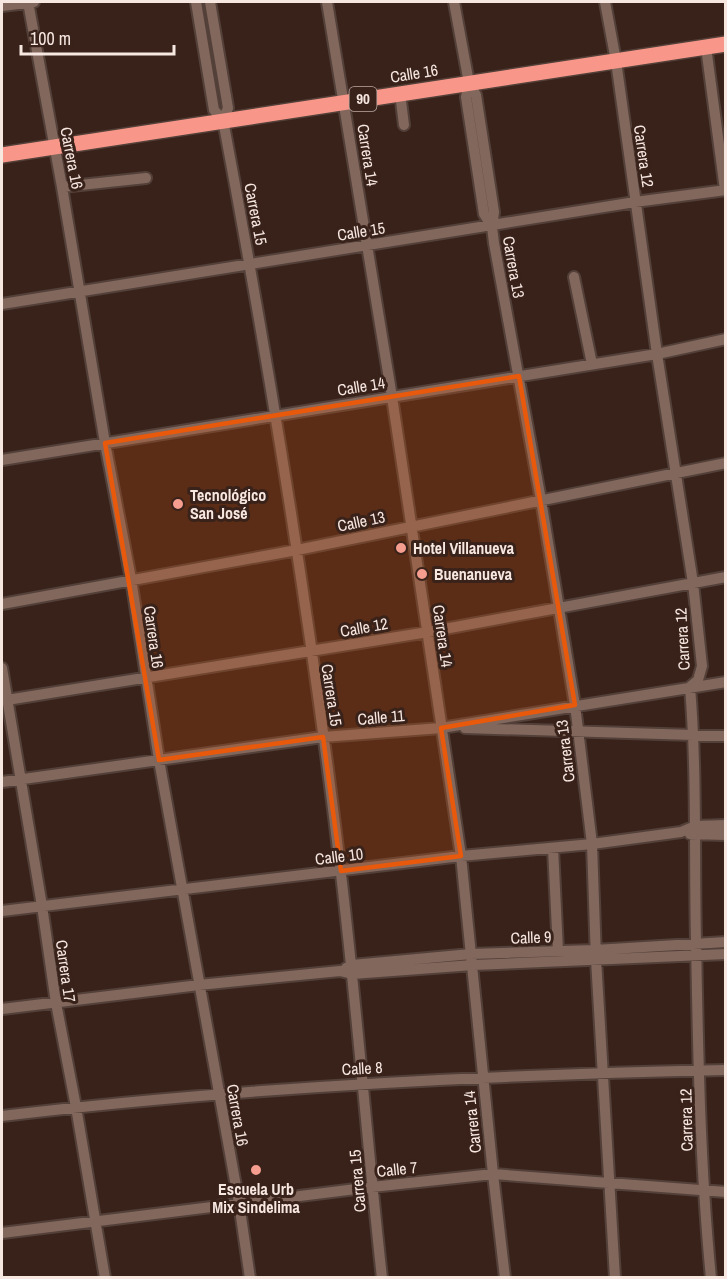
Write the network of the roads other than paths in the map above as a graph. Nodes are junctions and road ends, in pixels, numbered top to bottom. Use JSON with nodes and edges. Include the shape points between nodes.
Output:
{"nodes":[{"id":1,"x":30,"y":2,"type":"edge"},
{"id":2,"x":196,"y":2,"type":"edge"},
{"id":3,"x":210,"y":2,"type":"edge"},
{"id":4,"x":327,"y":2,"type":"edge"},
{"id":5,"x":454,"y":2,"type":"edge"},
{"id":6,"x":605,"y":2,"type":"edge"},
{"id":7,"x":2,"y":6,"type":"edge"},
{"id":8,"x":726,"y":44,"type":"edge"},
{"id":9,"x":706,"y":47,"type":"junction"},
{"id":10,"x":616,"y":61,"type":"junction"},
{"id":11,"x":469,"y":83,"type":"junction"},
{"id":12,"x":400,"y":93,"type":"junction"},
{"id":13,"x":344,"y":102,"type":"junction"},
{"id":14,"x":224,"y":120,"type":"junction"},
{"id":15,"x":404,"y":125,"type":"dead end"},
{"id":16,"x":54,"y":147,"type":"junction"},
{"id":17,"x":2,"y":155,"type":"edge"},
{"id":18,"x":146,"y":178,"type":"dead end"},
{"id":19,"x":62,"y":187,"type":"junction"},
{"id":20,"x":725,"y":190,"type":"edge"},
{"id":21,"x":635,"y":202,"type":"junction"},
{"id":22,"x":492,"y":227,"type":"junction"},
{"id":23,"x":367,"y":245,"type":"junction"},
{"id":24,"x":250,"y":264,"type":"junction"},
{"id":25,"x":574,"y":277,"type":"dead end"},
{"id":26,"x":79,"y":292,"type":"junction"},
{"id":27,"x":2,"y":304,"type":"edge"},
{"id":28,"x":726,"y":339,"type":"edge"},
{"id":29,"x":657,"y":354,"type":"junction"},
{"id":30,"x":592,"y":364,"type":"junction"},
{"id":31,"x":519,"y":376,"type":"junction"},
{"id":32,"x":392,"y":397,"type":"junction"},
{"id":33,"x":276,"y":415,"type":"junction"},
{"id":34,"x":105,"y":444,"type":"junction"},
{"id":35,"x":2,"y":460,"type":"edge"},
{"id":36,"x":726,"y":463,"type":"edge"},
{"id":37,"x":677,"y":472,"type":"junction"},
{"id":38,"x":541,"y":500,"type":"junction"},
{"id":39,"x":410,"y":526,"type":"junction"},
{"id":40,"x":297,"y":550,"type":"junction"},
{"id":41,"x":726,"y":577,"type":"edge"},
{"id":42,"x":131,"y":579,"type":"junction"},
{"id":43,"x":693,"y":583,"type":"junction"},
{"id":44,"x":2,"y":604,"type":"edge"},
{"id":45,"x":559,"y":607,"type":"junction"},
{"id":46,"x":428,"y":632,"type":"junction"},
{"id":47,"x":310,"y":652,"type":"junction"},
{"id":48,"x":2,"y":669,"type":"edge"},
{"id":49,"x":145,"y":679,"type":"junction"},
{"id":50,"x":726,"y":682,"type":"edge"},
{"id":51,"x":690,"y":687,"type":"junction"},
{"id":52,"x":7,"y":700,"type":"junction"},
{"id":53,"x":575,"y":705,"type":"junction"},
{"id":54,"x":441,"y":728,"type":"junction"},
{"id":55,"x":578,"y":732,"type":"junction"},
{"id":56,"x":694,"y":736,"type":"junction"},
{"id":57,"x":726,"y":736,"type":"edge"},
{"id":58,"x":323,"y":737,"type":"junction"},
{"id":59,"x":159,"y":760,"type":"junction"},
{"id":60,"x":20,"y":780,"type":"junction"},
{"id":61,"x":2,"y":782,"type":"edge"},
{"id":62,"x":726,"y":825,"type":"edge"},
{"id":63,"x":695,"y":831,"type":"junction"},
{"id":64,"x":726,"y":835,"type":"edge"},
{"id":65,"x":592,"y":844,"type":"junction"},
{"id":66,"x":553,"y":848,"type":"junction"},
{"id":67,"x":461,"y":856,"type":"junction"},
{"id":68,"x":341,"y":871,"type":"junction"},
{"id":69,"x":182,"y":888,"type":"junction"},
{"id":70,"x":42,"y":906,"type":"junction"},
{"id":71,"x":2,"y":911,"type":"edge"},
{"id":72,"x":726,"y":942,"type":"edge"},
{"id":73,"x":696,"y":943,"type":"junction"},
{"id":74,"x":558,"y":951,"type":"junction"},
{"id":75,"x":596,"y":954,"type":"junction"},
{"id":76,"x":726,"y":954,"type":"edge"},
{"id":77,"x":696,"y":955,"type":"junction"},
{"id":78,"x":472,"y":960,"type":"junction"},
{"id":79,"x":352,"y":969,"type":"junction"},
{"id":80,"x":199,"y":985,"type":"junction"},
{"id":81,"x":56,"y":1003,"type":"junction"},
{"id":82,"x":2,"y":1009,"type":"edge"},
{"id":83,"x":726,"y":1070,"type":"edge"},
{"id":84,"x":700,"y":1071,"type":"junction"},
{"id":85,"x":604,"y":1073,"type":"junction"},
{"id":86,"x":483,"y":1078,"type":"junction"},
{"id":87,"x":363,"y":1083,"type":"junction"},
{"id":88,"x":219,"y":1094,"type":"junction"},
{"id":89,"x":76,"y":1107,"type":"junction"},
{"id":90,"x":2,"y":1116,"type":"edge"},
{"id":91,"x":493,"y":1174,"type":"junction"},
{"id":92,"x":610,"y":1182,"type":"junction"},
{"id":93,"x":372,"y":1187,"type":"junction"},
{"id":94,"x":702,"y":1191,"type":"junction"},
{"id":95,"x":726,"y":1192,"type":"edge"},
{"id":96,"x":239,"y":1203,"type":"junction"},
{"id":97,"x":96,"y":1220,"type":"junction"},
{"id":98,"x":2,"y":1233,"type":"edge"},
{"id":99,"x":105,"y":1278,"type":"edge"},
{"id":100,"x":250,"y":1278,"type":"edge"},
{"id":101,"x":382,"y":1278,"type":"edge"},
{"id":102,"x":505,"y":1278,"type":"edge"},
{"id":103,"x":615,"y":1278,"type":"edge"},
{"id":104,"x":711,"y":1278,"type":"edge"}],
"edges":[{"from":1,"to":7,"type":"street"},
{"from":1,"to":16,"type":"street","name":"Carrera 16"},
{"from":2,"to":14,"type":"street","name":"Carrera 15","via":[[214,110]]},
{"from":3,"to":14,"type":"street","name":"Carrera 15","via":[[228,108]]},
{"from":4,"to":13,"type":"street","name":"Carrera 14"},
{"from":5,"to":11,"type":"street","name":"Carrera 13"},
{"from":6,"to":10,"type":"street","name":"Carrera 12"},
{"from":8,"to":9,"type":"highway","name":"Calle 16","number":"90"},
{"from":9,"to":10,"type":"highway","name":"Calle 16","number":"90"},
{"from":9,"to":20,"type":"street"},
{"from":10,"to":11,"type":"highway","name":"Calle 16","number":"90"},
{"from":10,"to":21,"type":"street","name":"Carrera 12"},
{"from":11,"to":12,"type":"highway","name":"Calle 16","number":"90"},
{"from":11,"to":22,"type":"street","name":"Carrera 13","via":[[466,97],[484,214]]},
{"from":12,"to":13,"type":"highway","name":"Calle 16","number":"90"},
{"from":12,"to":15,"type":"street"},
{"from":13,"to":14,"type":"highway","name":"Calle 16","number":"90"},
{"from":13,"to":23,"type":"street","name":"Carrera 14"},
{"from":14,"to":16,"type":"highway","name":"Calle 16","number":"90"},
{"from":14,"to":24,"type":"street","name":"Carrera 15"},
{"from":16,"to":17,"type":"highway","name":"Calle 16","number":"90"},
{"from":16,"to":19,"type":"street","name":"Carrera 16"},
{"from":18,"to":19,"type":"street"},
{"from":19,"to":26,"type":"street","name":"Carrera 16"},
{"from":20,"to":21,"type":"street","name":"Calle 15"},
{"from":21,"to":22,"type":"street","name":"Calle 15"},
{"from":21,"to":29,"type":"street","name":"Carrera 12"},
{"from":22,"to":23,"type":"street","name":"Calle 15"},
{"from":22,"to":31,"type":"street","name":"Carrera 13"},
{"from":23,"to":24,"type":"street","name":"Calle 15"},
{"from":23,"to":32,"type":"street","name":"Carrera 14"},
{"from":24,"to":26,"type":"street","name":"Calle 15"},
{"from":24,"to":33,"type":"street","name":"Carrera 15"},
{"from":25,"to":30,"type":"street"},
{"from":26,"to":27,"type":"street","name":"Calle 15"},
{"from":26,"to":34,"type":"street","name":"Carrera 16"},
{"from":28,"to":29,"type":"street","name":"Calle 14"},
{"from":29,"to":30,"type":"street","name":"Calle 14"},
{"from":29,"to":37,"type":"street","name":"Carrera 12"},
{"from":30,"to":31,"type":"street","name":"Calle 14"},
{"from":31,"to":32,"type":"street","name":"Calle 14"},
{"from":31,"to":38,"type":"street","name":"Carrera 13"},
{"from":32,"to":33,"type":"street","name":"Calle 14"},
{"from":32,"to":39,"type":"street","name":"Carrera 14"},
{"from":33,"to":34,"type":"street","name":"Calle 14"},
{"from":33,"to":40,"type":"street","name":"Carrera 15"},
{"from":34,"to":35,"type":"street","name":"Calle 14"},
{"from":34,"to":42,"type":"street","name":"Carrera 16"},
{"from":36,"to":37,"type":"street","name":"Calle 13"},
{"from":37,"to":38,"type":"street","name":"Calle 13"},
{"from":37,"to":43,"type":"street","name":"Carrera 12"},
{"from":38,"to":39,"type":"street","name":"Calle 13"},
{"from":38,"to":45,"type":"street","name":"Carrera 13"},
{"from":39,"to":40,"type":"street","name":"Calle 13"},
{"from":39,"to":46,"type":"street","name":"Carrera 14"},
{"from":40,"to":42,"type":"street","name":"Calle 13"},
{"from":40,"to":47,"type":"street","name":"Carrera 15"},
{"from":41,"to":43,"type":"street","name":"Calle 12"},
{"from":42,"to":44,"type":"street","name":"Calle 13"},
{"from":42,"to":49,"type":"street","name":"Carrera 16"},
{"from":43,"to":45,"type":"street","name":"Calle 12"},
{"from":43,"to":51,"type":"street","name":"Carrera 12","via":[[702,666],[698,680]]},
{"from":45,"to":46,"type":"street","name":"Calle 12"},
{"from":45,"to":53,"type":"street","name":"Carrera 13"},
{"from":46,"to":47,"type":"street","name":"Calle 12"},
{"from":46,"to":54,"type":"street","name":"Carrera 14"},
{"from":47,"to":49,"type":"street","name":"Calle 12"},
{"from":47,"to":58,"type":"street","name":"Carrera 15"},
{"from":48,"to":52,"type":"street","name":"Carrera 17"},
{"from":49,"to":52,"type":"street","name":"Calle 12"},
{"from":49,"to":59,"type":"street","name":"Carrera 16"},
{"from":50,"to":51,"type":"street","name":"Calle 11"},
{"from":51,"to":53,"type":"street","name":"Calle 11"},
{"from":51,"to":56,"type":"street","name":"Carrera 12"},
{"from":52,"to":60,"type":"street","name":"Carrera 17"},
{"from":53,"to":54,"type":"street","name":"Calle 11"},
{"from":53,"to":55,"type":"street","name":"Carrera 13"},
{"from":54,"to":55,"type":"street"},
{"from":54,"to":58,"type":"street","name":"Calle 11"},
{"from":54,"to":67,"type":"street","name":"Carrera 14"},
{"from":55,"to":56,"type":"street"},
{"from":55,"to":65,"type":"street","name":"Carrera 13"},
{"from":56,"to":57,"type":"street"},
{"from":56,"to":63,"type":"street","name":"Carrera 12"},
{"from":58,"to":59,"type":"street","name":"Calle 11"},
{"from":58,"to":68,"type":"street","name":"Carrera 15"},
{"from":59,"to":60,"type":"street","name":"Calle 11"},
{"from":59,"to":69,"type":"street","name":"Carrera 16"},
{"from":60,"to":61,"type":"street","name":"Calle 11"},
{"from":60,"to":70,"type":"street","name":"Carrera 17"},
{"from":62,"to":63,"type":"street"},
{"from":63,"to":64,"type":"street","name":"Calle 10"},
{"from":63,"to":65,"type":"street","name":"Calle 10"},
{"from":63,"to":73,"type":"street","name":"Carrera 12"},
{"from":65,"to":66,"type":"street","name":"Calle 10"},
{"from":65,"to":75,"type":"street","name":"Carrera 13"},
{"from":66,"to":67,"type":"street","name":"Calle 10"},
{"from":66,"to":74,"type":"street"},
{"from":67,"to":68,"type":"street","name":"Calle 10"},
{"from":67,"to":78,"type":"street","name":"Carrera 14"},
{"from":68,"to":69,"type":"street","name":"Calle 10"},
{"from":68,"to":79,"type":"street","name":"Carrera 15"},
{"from":69,"to":70,"type":"street","name":"Calle 10"},
{"from":69,"to":80,"type":"street","name":"Carrera 16"},
{"from":70,"to":71,"type":"street","name":"Calle 10"},
{"from":70,"to":81,"type":"street","name":"Carrera 17"},
{"from":72,"to":73,"type":"street","name":"Calle 9"},
{"from":73,"to":75,"type":"street","name":"Calle 9"},
{"from":73,"to":77,"type":"street","name":"Carrera 12"},
{"from":74,"to":75,"type":"street","name":"Calle 9"},
{"from":74,"to":78,"type":"street","name":"Calle 9"},
{"from":75,"to":77,"type":"street","name":"Calle 9"},
{"from":75,"to":78,"type":"street","name":"Calle 9"},
{"from":75,"to":85,"type":"street","name":"Carrera 13"},
{"from":76,"to":77,"type":"street","name":"Calle 9"},
{"from":77,"to":84,"type":"street","name":"Carrera 12"},
{"from":78,"to":79,"type":"street","name":"Calle 9"},
{"from":78,"to":86,"type":"street","name":"Carrera 14"},
{"from":79,"to":80,"type":"street","name":"Calle 9"},
{"from":79,"to":87,"type":"street","name":"Carrera 15"},
{"from":80,"to":81,"type":"street","name":"Calle 9"},
{"from":80,"to":88,"type":"street","name":"Carrera 16"},
{"from":81,"to":82,"type":"street","name":"Calle 9"},
{"from":81,"to":89,"type":"street","name":"Carrera 17"},
{"from":83,"to":84,"type":"street","name":"Calle 8"},
{"from":84,"to":85,"type":"street","name":"Calle 8"},
{"from":84,"to":94,"type":"street","name":"Carrera 12"},
{"from":85,"to":86,"type":"street","name":"Calle 8"},
{"from":85,"to":92,"type":"street","name":"Carrera 13"},
{"from":86,"to":87,"type":"street","name":"Calle 8"},
{"from":86,"to":91,"type":"street","name":"Carrera 14"},
{"from":87,"to":88,"type":"street","name":"Calle 8"},
{"from":87,"to":93,"type":"street","name":"Carrera 15"},
{"from":88,"to":89,"type":"street","name":"Calle 8"},
{"from":88,"to":96,"type":"street","name":"Carrera 16"},
{"from":89,"to":90,"type":"street","name":"Calle 8"},
{"from":89,"to":97,"type":"street","name":"Carrera 17"},
{"from":91,"to":92,"type":"street","name":"Calle 7"},
{"from":91,"to":93,"type":"street","name":"Calle 7"},
{"from":91,"to":102,"type":"street","name":"Carrera 14"},
{"from":92,"to":94,"type":"street","name":"Calle 7"},
{"from":92,"to":103,"type":"street","name":"Carrera 13"},
{"from":93,"to":96,"type":"street","name":"Calle 7"},
{"from":93,"to":101,"type":"street","name":"Carrera 15"},
{"from":94,"to":95,"type":"street","name":"Calle 7"},
{"from":94,"to":104,"type":"street","name":"Carrera 12"},
{"from":96,"to":97,"type":"street","name":"Calle 7"},
{"from":96,"to":100,"type":"street","name":"Carrera 16"},
{"from":97,"to":98,"type":"street","name":"Calle 7"},
{"from":97,"to":99,"type":"street","name":"Carrera 17"}]}
